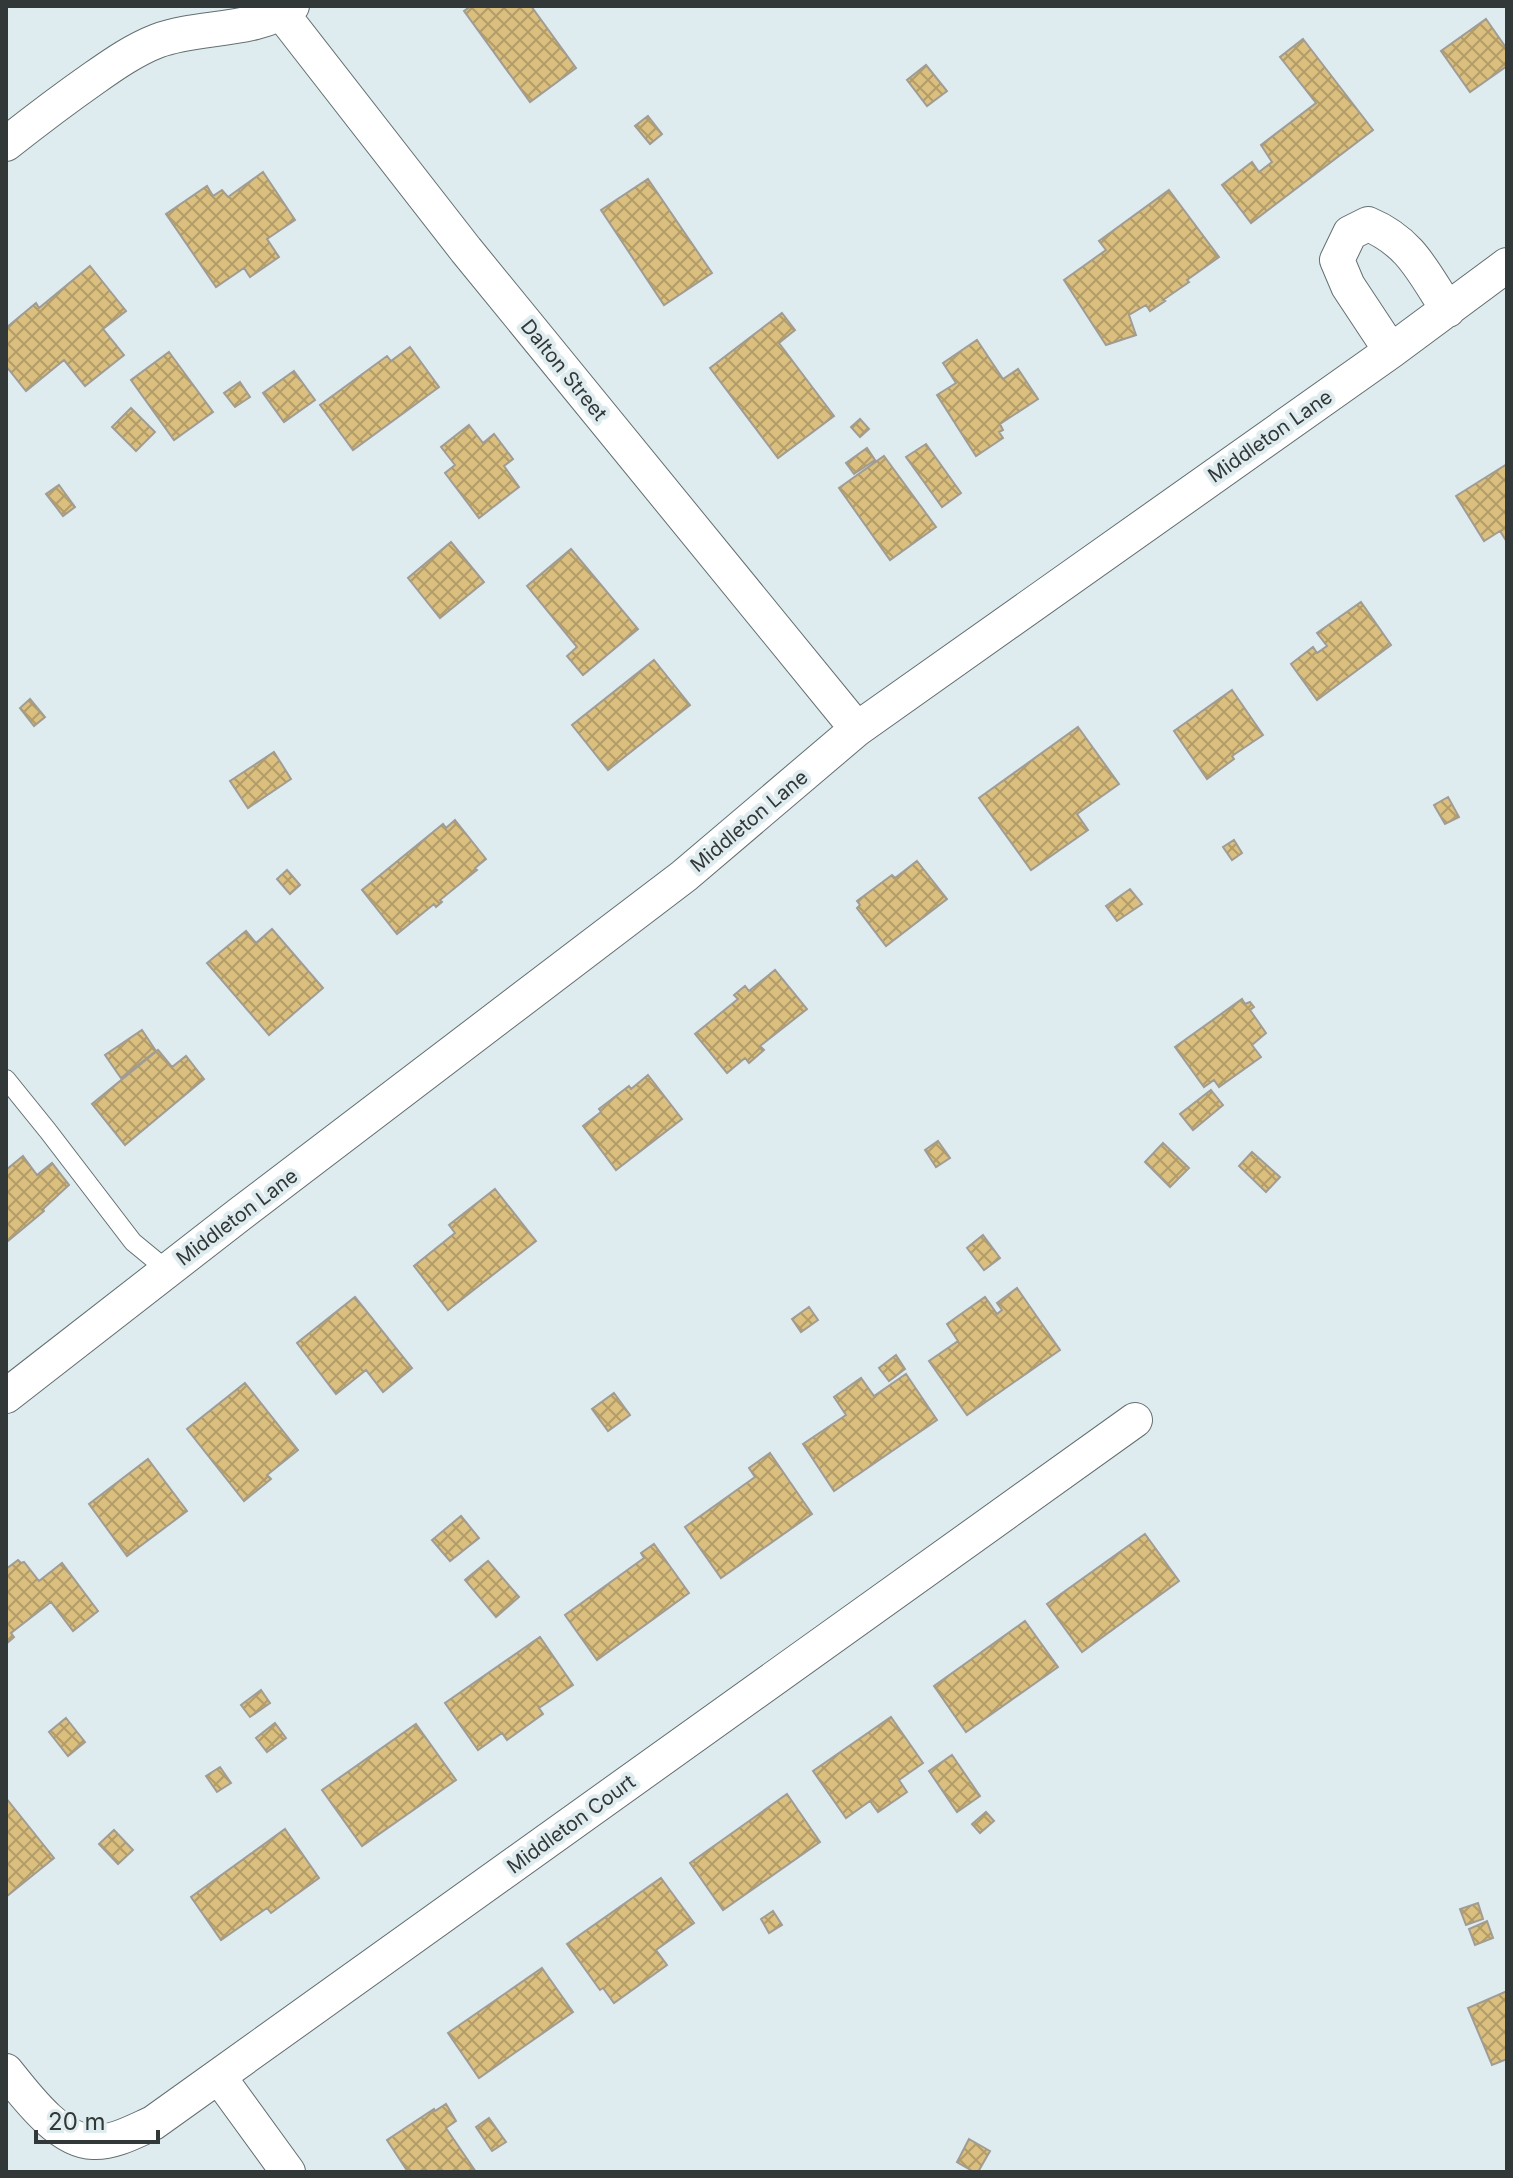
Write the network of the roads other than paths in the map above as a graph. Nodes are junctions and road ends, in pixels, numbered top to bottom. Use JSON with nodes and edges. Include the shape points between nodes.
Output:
{"nodes":[{"id":1,"x":283,"y":8,"type":"edge"},
{"id":2,"x":6,"y":144,"type":"edge"},
{"id":3,"x":1507,"y":265,"type":"edge"},
{"id":4,"x":1448,"y":310,"type":"junction"},
{"id":5,"x":1391,"y":351,"type":"junction"},
{"id":6,"x":857,"y":729,"type":"junction"},
{"id":7,"x":6,"y":1079,"type":"edge"},
{"id":8,"x":167,"y":1270,"type":"junction"},
{"id":9,"x":6,"y":1396,"type":"edge"},
{"id":10,"x":1135,"y":1420,"type":"dead end"},
{"id":11,"x":6,"y":2071,"type":"edge"},
{"id":12,"x":219,"y":2077,"type":"junction"},
{"id":13,"x":288,"y":2172,"type":"edge"}],
"edges":[{"from":1,"to":2,"type":"street","via":[[238,26],[156,41],[51,108]]},
{"from":1,"to":6,"type":"street","name":"Dalton Street","via":[[466,250]]},
{"from":3,"to":4,"type":"street","name":"Middleton Lane"},
{"from":4,"to":5,"type":"street","name":"Middleton Lane"},
{"from":4,"to":5,"type":"street","via":[[1407,248],[1388,232],[1368,224],[1350,233],[1337,260]]},
{"from":5,"to":6,"type":"street","name":"Middleton Lane"},
{"from":6,"to":8,"type":"street","name":"Middleton Lane","via":[[684,876]]},
{"from":7,"to":8,"type":"lane","via":[[133,1242]]},
{"from":8,"to":9,"type":"street","name":"Middleton Lane"},
{"from":10,"to":12,"type":"street","name":"Middleton Court"},
{"from":11,"to":12,"type":"street","name":"Middleton Court","via":[[66,2135],[92,2142],[122,2137],[153,2123]]},
{"from":12,"to":13,"type":"street"}]}
